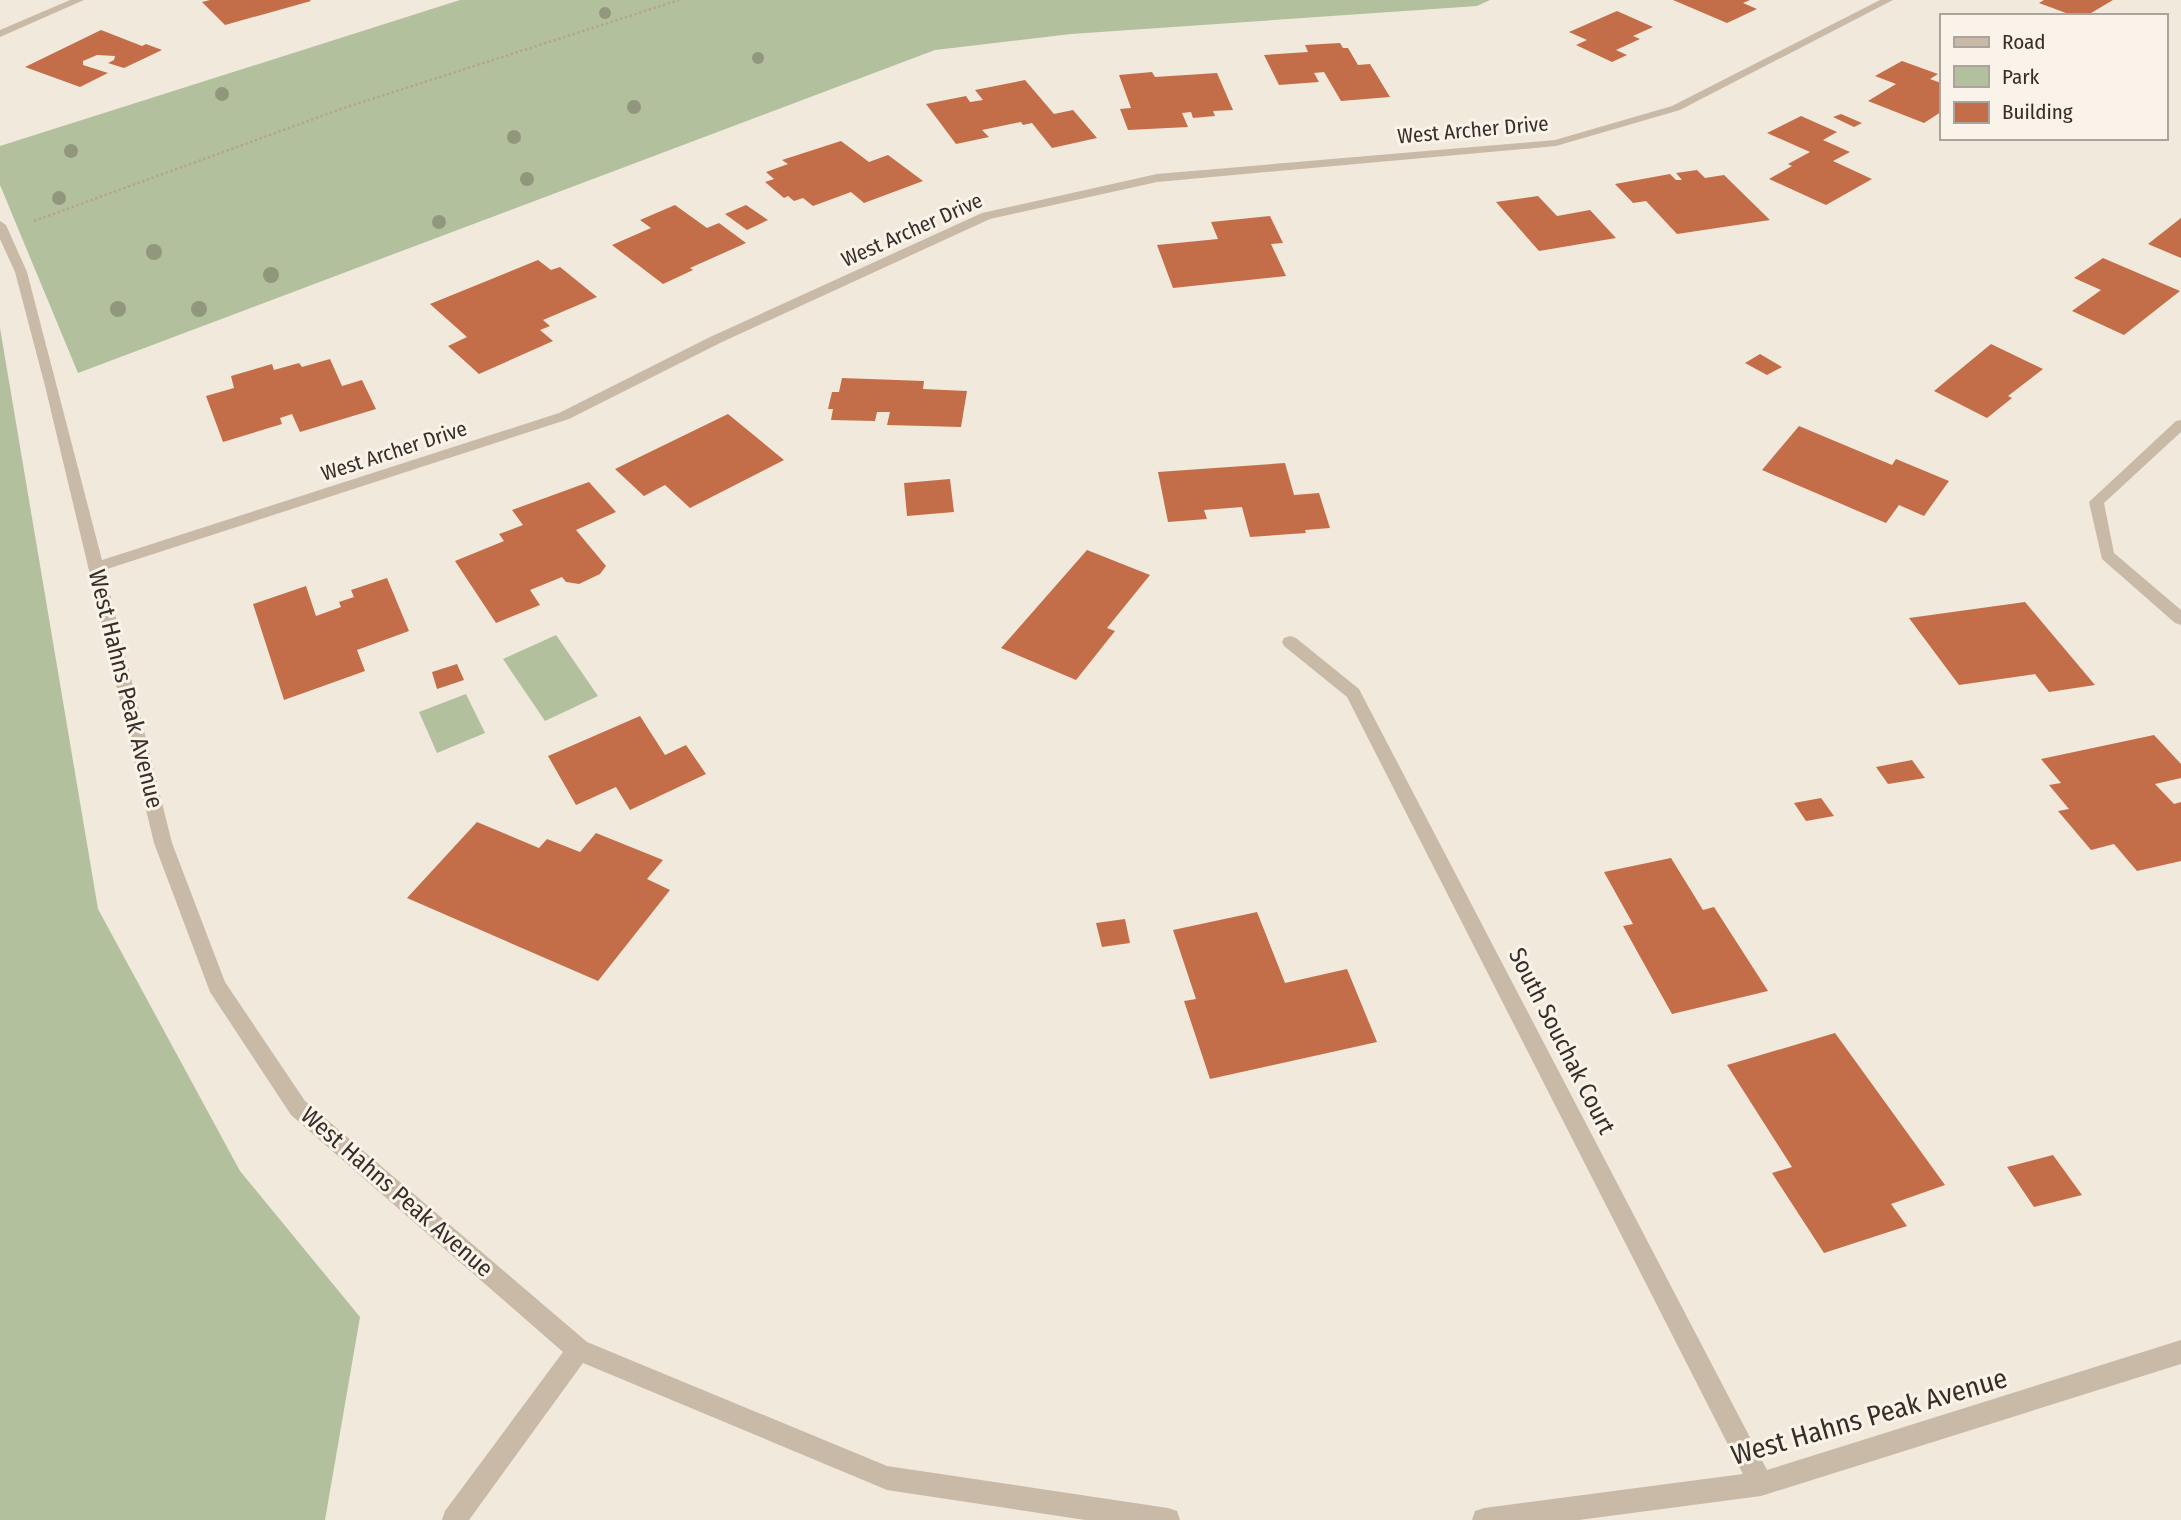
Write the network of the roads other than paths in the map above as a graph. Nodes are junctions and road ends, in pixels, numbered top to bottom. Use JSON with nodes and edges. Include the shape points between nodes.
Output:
{"nodes":[{"id":1,"x":79,"y":0,"type":"edge"},
{"id":2,"x":1888,"y":0,"type":"edge"},
{"id":3,"x":0,"y":34,"type":"edge"},
{"id":4,"x":1,"y":229,"type":"edge"},
{"id":5,"x":2181,"y":424,"type":"edge"},
{"id":6,"x":96,"y":567,"type":"junction"},
{"id":7,"x":2181,"y":619,"type":"edge"},
{"id":8,"x":1290,"y":642,"type":"dead end"},
{"id":9,"x":579,"y":1350,"type":"junction"},
{"id":10,"x":2181,"y":1352,"type":"edge"},
{"id":11,"x":1761,"y":1484,"type":"junction"},
{"id":12,"x":454,"y":1520,"type":"edge"},
{"id":13,"x":1168,"y":1520,"type":"edge"},
{"id":14,"x":1484,"y":1520,"type":"edge"}],
"edges":[{"from":1,"to":3,"type":"street"},
{"from":2,"to":6,"type":"street","name":"West Archer Drive","via":[[1676,108],[1556,143],[1157,178],[986,216],[715,340],[564,416]]},
{"from":4,"to":6,"type":"street","name":"West Hahns Peak Avenue","via":[[21,272]]},
{"from":5,"to":7,"type":"street","via":[[2096,502],[2106,555]]},
{"from":6,"to":9,"type":"street","name":"West Hahns Peak Avenue","via":[[163,843],[217,986],[298,1108]]},
{"from":8,"to":11,"type":"street","name":"South Souchak Court","via":[[1353,693]]},
{"from":9,"to":12,"type":"street"},
{"from":9,"to":13,"type":"street","name":"West Hahns Peak Avenue","via":[[887,1478]]},
{"from":10,"to":11,"type":"street","name":"West Hahns Peak Avenue"},
{"from":11,"to":14,"type":"street","name":"West Hahns Peak Avenue"}]}
